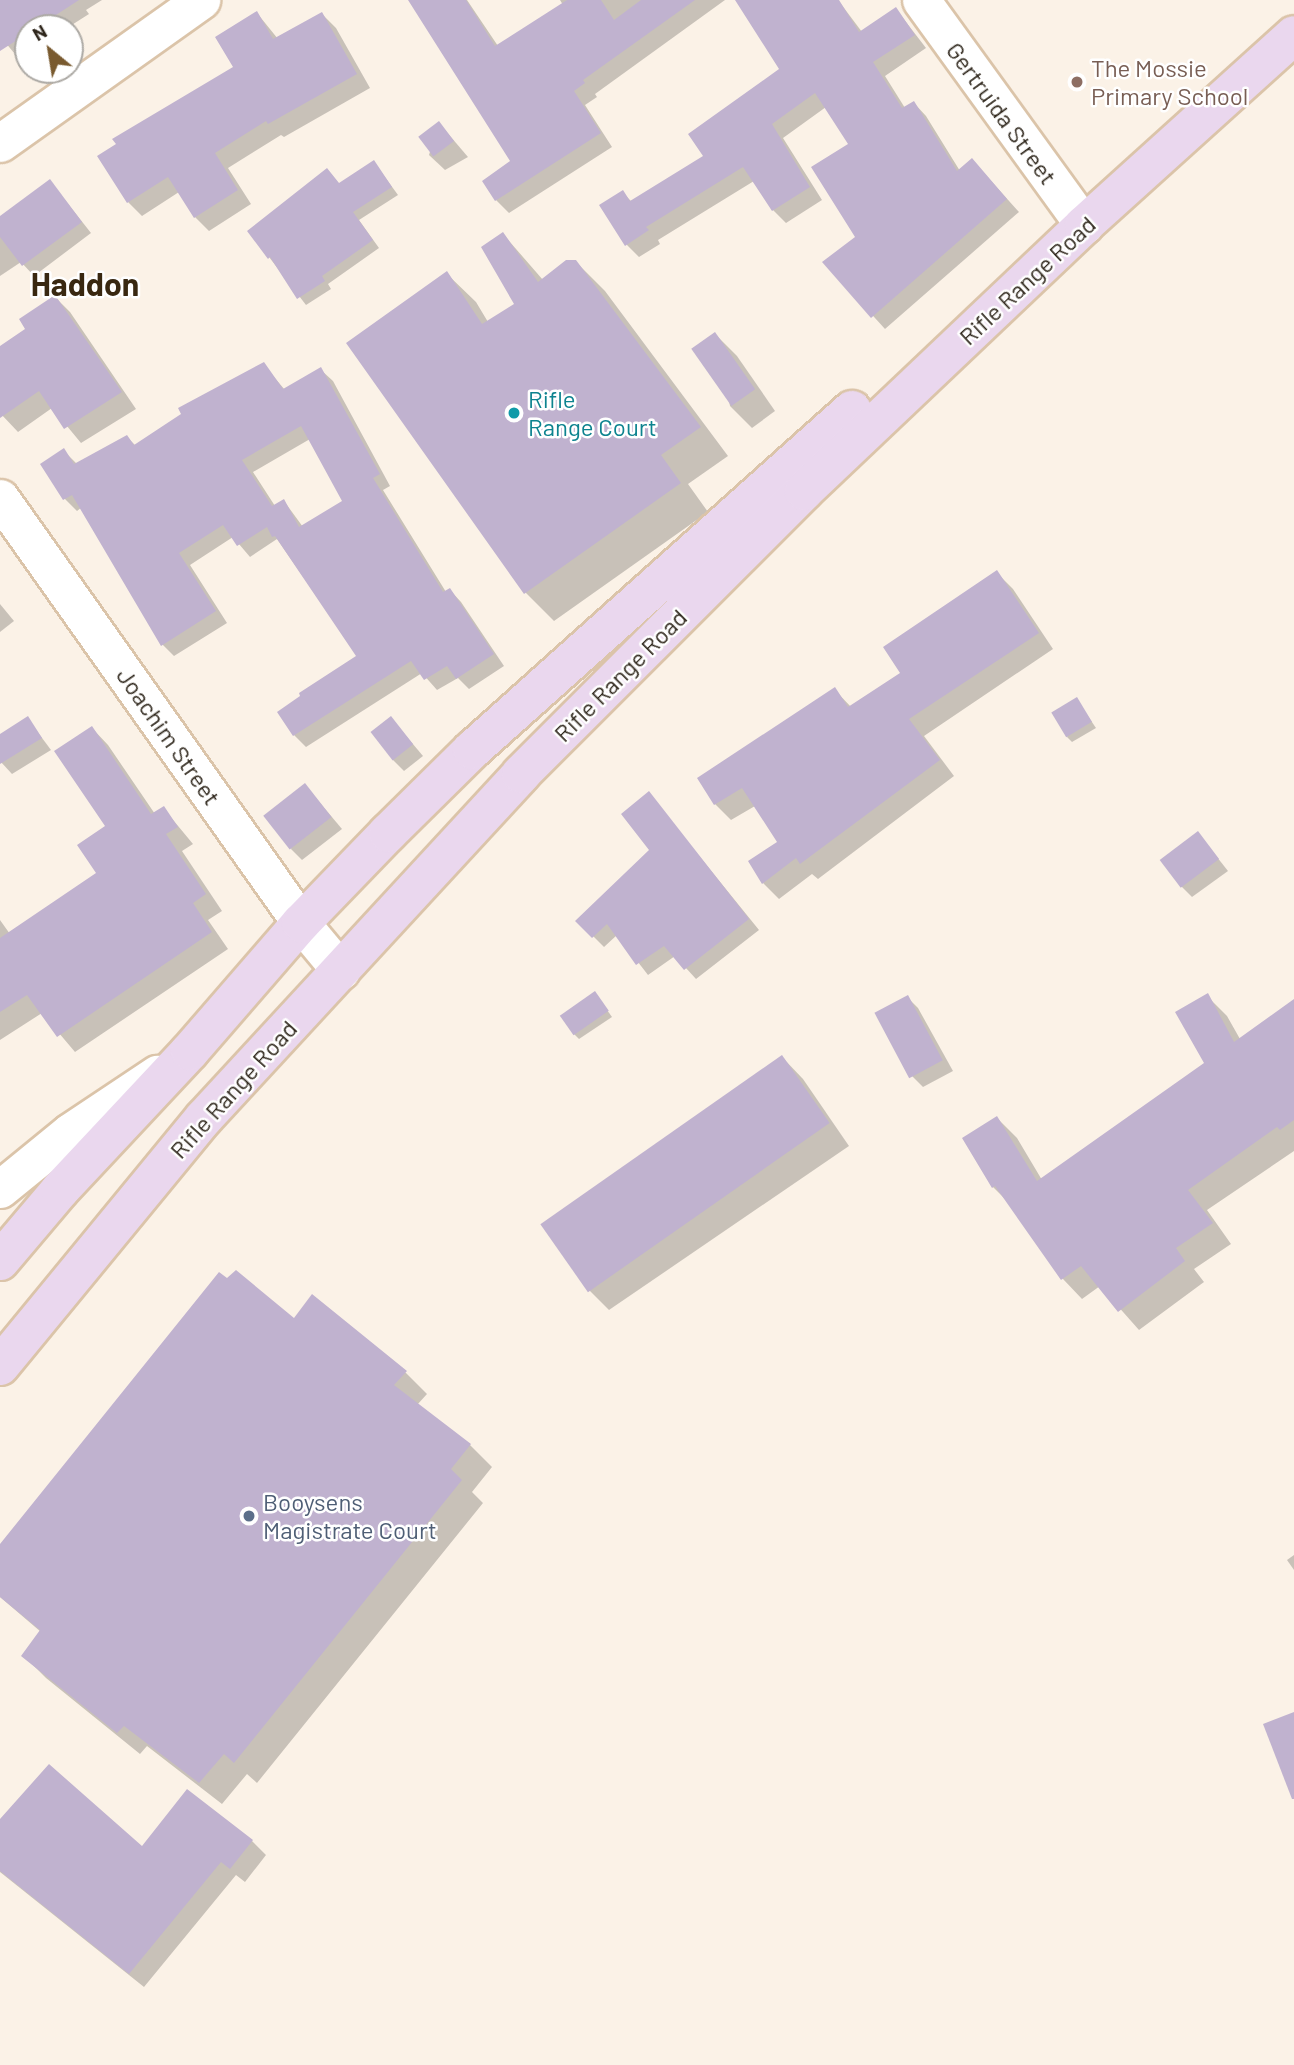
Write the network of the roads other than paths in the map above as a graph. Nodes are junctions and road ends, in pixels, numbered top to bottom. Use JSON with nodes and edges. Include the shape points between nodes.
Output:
{"nodes":[{"id":1,"x":201,"y":0,"type":"edge"},
{"id":2,"x":920,"y":0,"type":"edge"},
{"id":3,"x":1294,"y":7,"type":"edge"},
{"id":4,"x":1294,"y":35,"type":"edge"},
{"id":5,"x":0,"y":144,"type":"edge"},
{"id":6,"x":1077,"y":217,"type":"junction"},
{"id":7,"x":0,"y":498,"type":"edge"},
{"id":8,"x":302,"y":922,"type":"junction"},
{"id":9,"x":341,"y":971,"type":"junction"},
{"id":10,"x":190,"y":1051,"type":"junction"},
{"id":11,"x":0,"y":1189,"type":"edge"},
{"id":12,"x":0,"y":1261,"type":"edge"},
{"id":13,"x":0,"y":1366,"type":"edge"}],
"edges":[{"from":1,"to":5,"type":"street"},
{"from":2,"to":6,"type":"street","name":"Gertruida Street"},
{"from":3,"to":6,"type":"main road","name":"Rifle Range Road"},
{"from":4,"to":6,"type":"main road","name":"Rifle Range Road"},
{"from":6,"to":8,"type":"main road","name":"Rifle Range Road","via":[[472,750]]},
{"from":6,"to":9,"type":"main road","name":"Rifle Range Road","via":[[521,774]]},
{"from":7,"to":8,"type":"street","name":"Joachim Street"},
{"from":8,"to":9,"type":"street","name":"Joachim Street"},
{"from":8,"to":10,"type":"main road","name":"Rifle Range Road"},
{"from":9,"to":13,"type":"main road","name":"Rifle Range Road","via":[[204,1118]]},
{"from":10,"to":11,"type":"street","via":[[70,1132]]},
{"from":10,"to":12,"type":"main road","name":"Rifle Range Road"}]}
